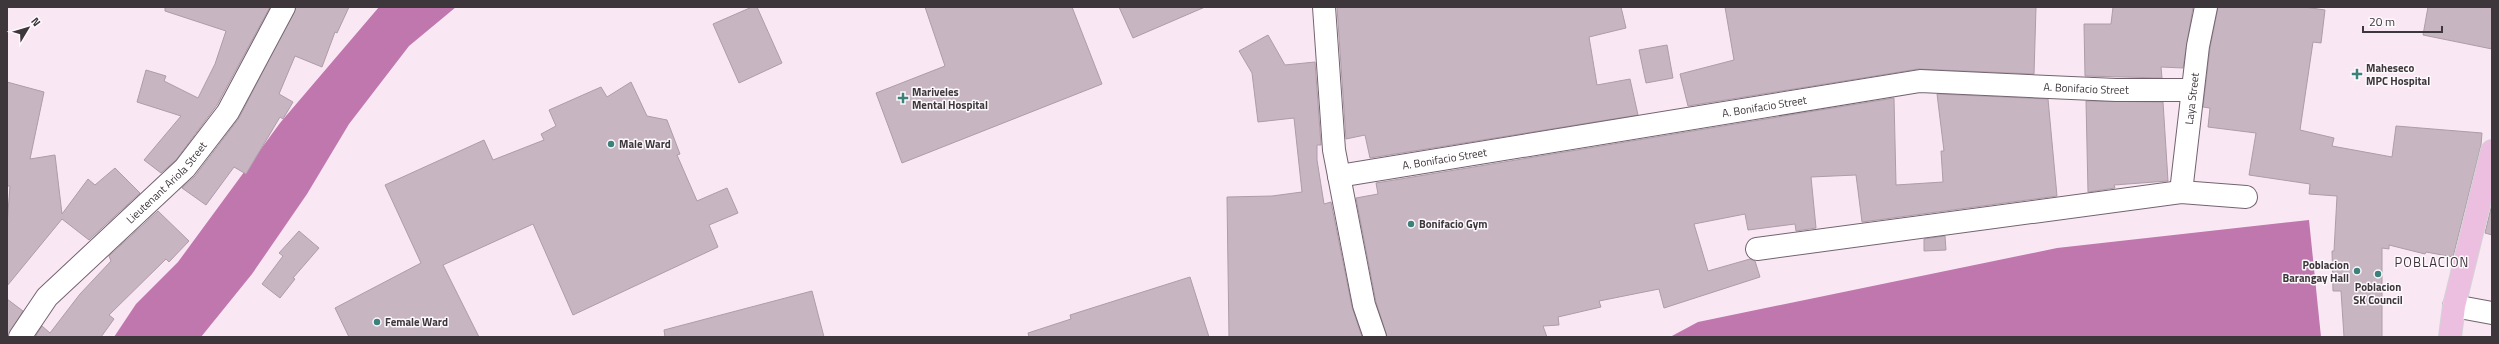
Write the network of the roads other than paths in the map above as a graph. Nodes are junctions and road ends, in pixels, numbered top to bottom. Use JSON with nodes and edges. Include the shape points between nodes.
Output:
{"nodes":[{"id":1,"x":284,"y":7,"type":"edge"},
{"id":2,"x":1324,"y":7,"type":"edge"},
{"id":3,"x":2206,"y":7,"type":"edge"},
{"id":4,"x":2192,"y":90,"type":"junction"},
{"id":5,"x":2492,"y":151,"type":"edge"},
{"id":6,"x":1339,"y":176,"type":"junction"},
{"id":7,"x":2181,"y":192,"type":"junction"},
{"id":8,"x":2246,"y":197,"type":"dead end"},
{"id":9,"x":1756,"y":249,"type":"dead end"},
{"id":10,"x":2454,"y":306,"type":"junction"},
{"id":11,"x":2492,"y":313,"type":"edge"},
{"id":12,"x":20,"y":337,"type":"edge"},
{"id":13,"x":1375,"y":337,"type":"edge"},
{"id":14,"x":2450,"y":337,"type":"edge"}],
"edges":[{"from":1,"to":12,"type":"street","name":"Lieutenant Ariola Street","via":[[228,112],[185,168],[47,297]]},
{"from":2,"to":6,"type":"street","via":[[1334,150]]},
{"from":3,"to":4,"type":"street","name":"Laya Street"},
{"from":4,"to":6,"type":"street","name":"A. Bonifacio Street","via":[[2116,90],[1920,81]]},
{"from":4,"to":7,"type":"street","name":"Laya Street"},
{"from":5,"to":10,"type":"main road"},
{"from":6,"to":13,"type":"street","via":[[1364,305]]},
{"from":7,"to":8,"type":"street"},
{"from":7,"to":9,"type":"street"},
{"from":10,"to":11,"type":"street"},
{"from":10,"to":14,"type":"main road"}]}
